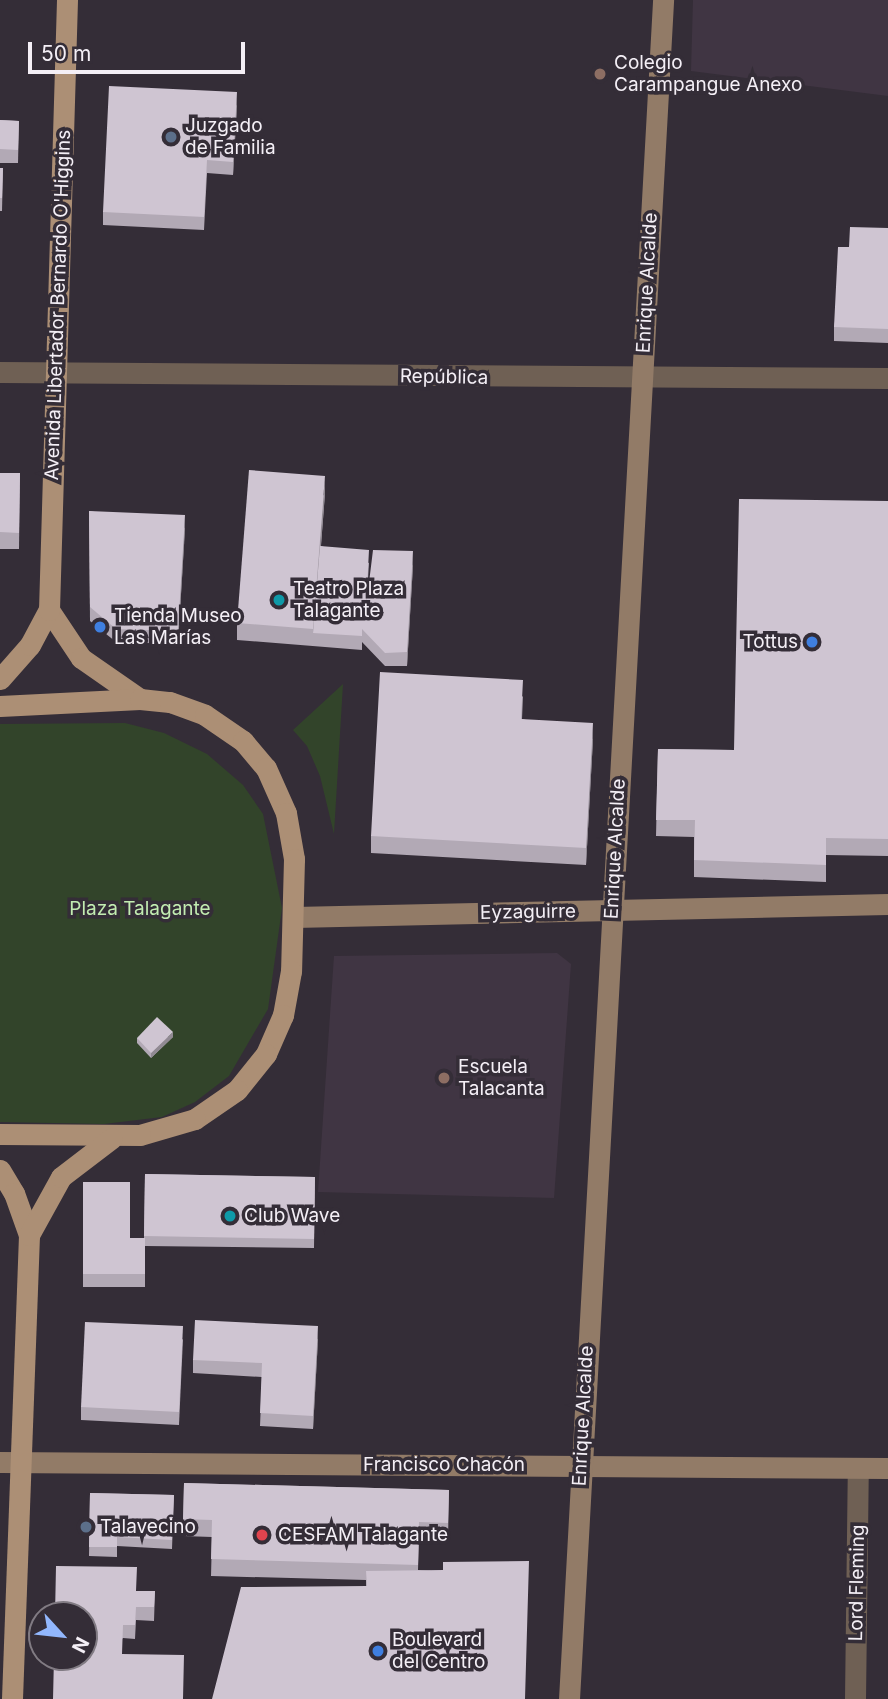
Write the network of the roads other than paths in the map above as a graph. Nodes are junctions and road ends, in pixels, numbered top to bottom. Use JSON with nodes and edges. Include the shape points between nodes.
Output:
{"nodes":[{"id":1,"x":66,"y":0,"type":"edge"},
{"id":2,"x":663,"y":0,"type":"edge"},
{"id":3,"x":0,"y":372,"type":"edge"},
{"id":4,"x":57,"y":373,"type":"junction"},
{"id":5,"x":641,"y":378,"type":"junction"},
{"id":6,"x":888,"y":379,"type":"edge"},
{"id":7,"x":49,"y":610,"type":"junction"},
{"id":8,"x":0,"y":679,"type":"edge"},
{"id":9,"x":140,"y":699,"type":"junction"},
{"id":10,"x":0,"y":706,"type":"edge"},
{"id":11,"x":888,"y":904,"type":"edge"},
{"id":12,"x":612,"y":910,"type":"junction"},
{"id":13,"x":294,"y":917,"type":"junction"},
{"id":14,"x":0,"y":1134,"type":"edge"},
{"id":15,"x":113,"y":1138,"type":"junction"},
{"id":16,"x":0,"y":1170,"type":"edge"},
{"id":17,"x":29,"y":1235,"type":"junction"},
{"id":18,"x":10,"y":1462,"type":"edge"},
{"id":19,"x":580,"y":1466,"type":"junction"},
{"id":20,"x":858,"y":1468,"type":"junction"},
{"id":21,"x":888,"y":1468,"type":"edge"},
{"id":22,"x":12,"y":1699,"type":"edge"},
{"id":23,"x":569,"y":1699,"type":"edge"},
{"id":24,"x":855,"y":1699,"type":"edge"}],
"edges":[{"from":1,"to":4,"type":"main road","name":"Avenida Libertador Bernardo O'Higgins"},
{"from":2,"to":5,"type":"street","name":"Enrique Alcalde"},
{"from":3,"to":4,"type":"street","name":"República"},
{"from":4,"to":5,"type":"street","name":"República"},
{"from":4,"to":7,"type":"main road","name":"Avenida Libertador Bernardo O'Higgins"},
{"from":5,"to":6,"type":"street","name":"República"},
{"from":5,"to":12,"type":"street","name":"Enrique Alcalde"},
{"from":7,"to":8,"type":"main road","name":"Avenida Libertador Bernardo O'Higgins","via":[[30,645]]},
{"from":7,"to":9,"type":"main road","via":[[81,659]]},
{"from":9,"to":10,"type":"main road"},
{"from":9,"to":13,"type":"main road","via":[[170,702],[205,715],[243,741],[266,768],[292,836]]},
{"from":11,"to":12,"type":"street","name":"Eyzaguirre"},
{"from":12,"to":13,"type":"street","name":"Eyzaguirre"},
{"from":12,"to":19,"type":"street","name":"Enrique Alcalde"},
{"from":13,"to":15,"type":"main road","via":[[283,1015],[252,1073],[220,1105],[195,1119]]},
{"from":14,"to":15,"type":"main road"},
{"from":15,"to":17,"type":"main road","via":[[61,1177]]},
{"from":16,"to":17,"type":"main road"},
{"from":17,"to":18,"type":"main road"},
{"from":18,"to":19,"type":"street","name":"Francisco Chacón"},
{"from":18,"to":22,"type":"main road"},
{"from":19,"to":20,"type":"street","name":"Francisco Chacón"},
{"from":19,"to":23,"type":"street","name":"Enrique Alcalde"},
{"from":20,"to":21,"type":"street","name":"Francisco Chacón"},
{"from":20,"to":24,"type":"street","name":"Lord Fleming"}]}
